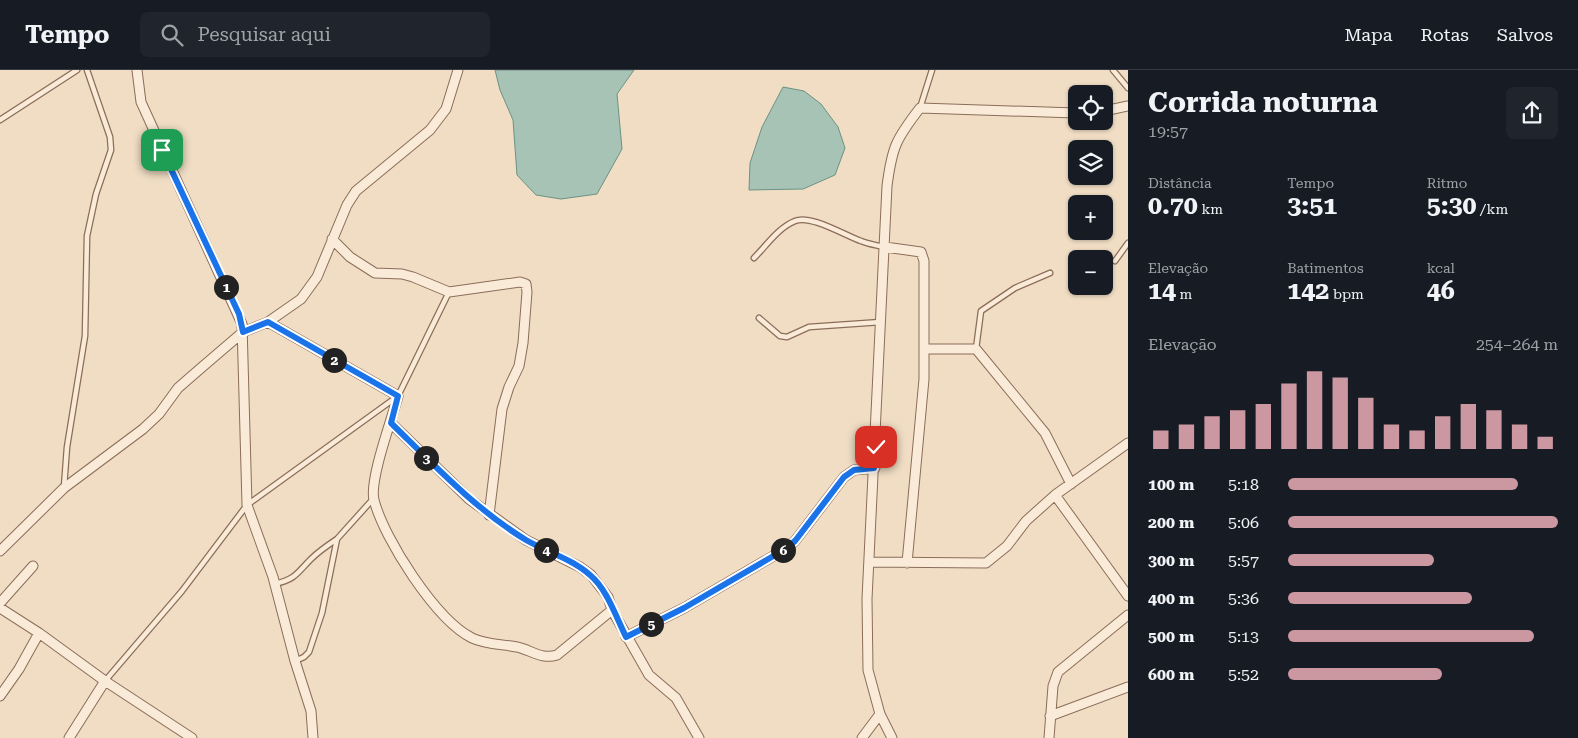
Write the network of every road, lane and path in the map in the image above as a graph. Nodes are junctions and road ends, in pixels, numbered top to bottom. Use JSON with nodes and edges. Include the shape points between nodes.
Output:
{"nodes":[{"id":1,"x":77,"y":70,"type":"edge"},
{"id":2,"x":87,"y":70,"type":"edge"},
{"id":3,"x":137,"y":70,"type":"edge"},
{"id":4,"x":458,"y":70,"type":"edge"},
{"id":5,"x":932,"y":70,"type":"edge"},
{"id":6,"x":1113,"y":70,"type":"edge"},
{"id":7,"x":1128,"y":88,"type":"edge"},
{"id":8,"x":1128,"y":106,"type":"edge"},
{"id":9,"x":920,"y":108,"type":"junction"},
{"id":10,"x":1113,"y":109,"type":"edge"},
{"id":11,"x":1068,"y":113,"type":"edge"},
{"id":12,"x":0,"y":120,"type":"edge"},
{"id":13,"x":332,"y":239,"type":"junction"},
{"id":14,"x":1128,"y":243,"type":"edge"},
{"id":15,"x":885,"y":247,"type":"junction"},
{"id":16,"x":754,"y":258,"type":"dead end"},
{"id":17,"x":1115,"y":260,"type":"dead end"},
{"id":18,"x":1050,"y":273,"type":"dead end"},
{"id":19,"x":449,"y":292,"type":"junction"},
{"id":20,"x":759,"y":318,"type":"dead end"},
{"id":21,"x":268,"y":322,"type":"junction"},
{"id":22,"x":881,"y":322,"type":"junction"},
{"id":23,"x":243,"y":332,"type":"junction"},
{"id":24,"x":924,"y":349,"type":"junction"},
{"id":25,"x":976,"y":349,"type":"junction"},
{"id":26,"x":398,"y":396,"type":"junction"},
{"id":27,"x":391,"y":423,"type":"junction"},
{"id":28,"x":1128,"y":443,"type":"edge"},
{"id":29,"x":874,"y":468,"type":"junction"},
{"id":30,"x":1071,"y":484,"type":"junction"},
{"id":31,"x":64,"y":488,"type":"junction"},
{"id":32,"x":1055,"y":495,"type":"junction"},
{"id":33,"x":373,"y":499,"type":"junction"},
{"id":34,"x":247,"y":505,"type":"junction"},
{"id":35,"x":489,"y":514,"type":"junction"},
{"id":36,"x":337,"y":539,"type":"junction"},
{"id":37,"x":0,"y":551,"type":"edge"},
{"id":38,"x":869,"y":562,"type":"junction"},
{"id":39,"x":907,"y":563,"type":"junction"},
{"id":40,"x":33,"y":566,"type":"dead end"},
{"id":41,"x":275,"y":584,"type":"junction"},
{"id":42,"x":1128,"y":596,"type":"edge"},
{"id":43,"x":0,"y":604,"type":"edge"},
{"id":44,"x":0,"y":608,"type":"edge"},
{"id":45,"x":612,"y":610,"type":"junction"},
{"id":46,"x":1128,"y":615,"type":"edge"},
{"id":47,"x":39,"y":633,"type":"junction"},
{"id":48,"x":626,"y":637,"type":"junction"},
{"id":49,"x":295,"y":661,"type":"junction"},
{"id":50,"x":105,"y":681,"type":"junction"},
{"id":51,"x":1128,"y":687,"type":"edge"},
{"id":52,"x":0,"y":696,"type":"edge"},
{"id":53,"x":880,"y":714,"type":"junction"},
{"id":54,"x":1050,"y":716,"type":"junction"},
{"id":55,"x":69,"y":738,"type":"edge"},
{"id":56,"x":192,"y":738,"type":"edge"},
{"id":57,"x":313,"y":738,"type":"edge"},
{"id":58,"x":699,"y":738,"type":"edge"},
{"id":59,"x":862,"y":738,"type":"edge"},
{"id":60,"x":892,"y":738,"type":"edge"},
{"id":61,"x":1049,"y":738,"type":"edge"}],
"edges":[{"from":1,"to":12,"type":"lane"},
{"from":2,"to":31,"type":"lane","via":[[110,137],[111,150],[96,194],[87,236],[85,336],[67,447]]},
{"from":3,"to":23,"type":"street","via":[[141,102],[239,314]]},
{"from":4,"to":13,"type":"street","via":[[446,109],[430,130],[356,191]]},
{"from":5,"to":9,"type":"lane"},
{"from":6,"to":7,"type":"lane"},
{"from":8,"to":10,"type":"street"},
{"from":9,"to":11,"type":"street"},
{"from":9,"to":15,"type":"street","via":[[899,136],[891,156]]},
{"from":13,"to":19,"type":"street","via":[[350,257],[374,273],[402,274]]},
{"from":13,"to":21,"type":"street","via":[[317,278],[301,299]]},
{"from":14,"to":17,"type":"lane"},
{"from":15,"to":16,"type":"lane","via":[[804,219],[795,220],[784,228]]},
{"from":15,"to":22,"type":"street"},
{"from":15,"to":24,"type":"street","via":[[921,252],[924,256]]},
{"from":18,"to":25,"type":"lane","via":[[1015,288],[981,311]]},
{"from":19,"to":26,"type":"lane"},
{"from":19,"to":35,"type":"street","via":[[520,282],[526,284],[523,343],[519,366],[502,409]]},
{"from":20,"to":22,"type":"lane","via":[[780,336],[809,328]]},
{"from":21,"to":23,"type":"street"},
{"from":21,"to":26,"type":"street"},
{"from":22,"to":29,"type":"street"},
{"from":23,"to":31,"type":"street","via":[[178,388],[143,429]]},
{"from":23,"to":34,"type":"street"},
{"from":24,"to":25,"type":"street"},
{"from":24,"to":39,"type":"street"},
{"from":25,"to":30,"type":"street","via":[[1045,433]]},
{"from":26,"to":27,"type":"street"},
{"from":26,"to":34,"type":"lane"},
{"from":27,"to":33,"type":"street","via":[[377,468]]},
{"from":27,"to":35,"type":"street","via":[[469,499]]},
{"from":28,"to":30,"type":"street"},
{"from":29,"to":38,"type":"street"},
{"from":29,"to":48,"type":"street","via":[[854,470],[844,477],[795,541],[782,551],[684,608]]},
{"from":30,"to":32,"type":"street"},
{"from":31,"to":37,"type":"street"},
{"from":32,"to":39,"type":"street","via":[[1026,521],[1008,546],[986,563]]},
{"from":32,"to":42,"type":"street"},
{"from":33,"to":36,"type":"lane"},
{"from":33,"to":45,"type":"street","via":[[391,539],[428,597],[448,620],[472,637],[531,651],[545,658],[552,657]]},
{"from":34,"to":41,"type":"street"},
{"from":34,"to":50,"type":"lane","via":[[177,597]]},
{"from":35,"to":45,"type":"street","via":[[526,540],[591,575],[608,597]]},
{"from":36,"to":41,"type":"lane","via":[[320,551],[295,577]]},
{"from":36,"to":49,"type":"lane","via":[[310,652]]},
{"from":38,"to":39,"type":"street"},
{"from":38,"to":53,"type":"street","via":[[868,670]]},
{"from":40,"to":43,"type":"street"},
{"from":41,"to":49,"type":"street"},
{"from":44,"to":47,"type":"street"},
{"from":45,"to":48,"type":"street"},
{"from":46,"to":54,"type":"street","via":[[1058,672]]},
{"from":47,"to":50,"type":"street"},
{"from":47,"to":52,"type":"street","via":[[20,669]]},
{"from":48,"to":58,"type":"street","via":[[649,675],[676,698]]},
{"from":49,"to":57,"type":"street","via":[[311,711]]},
{"from":50,"to":55,"type":"street"},
{"from":50,"to":56,"type":"street"},
{"from":51,"to":54,"type":"street"},
{"from":53,"to":59,"type":"street"},
{"from":53,"to":60,"type":"street"},
{"from":54,"to":61,"type":"street"}]}
